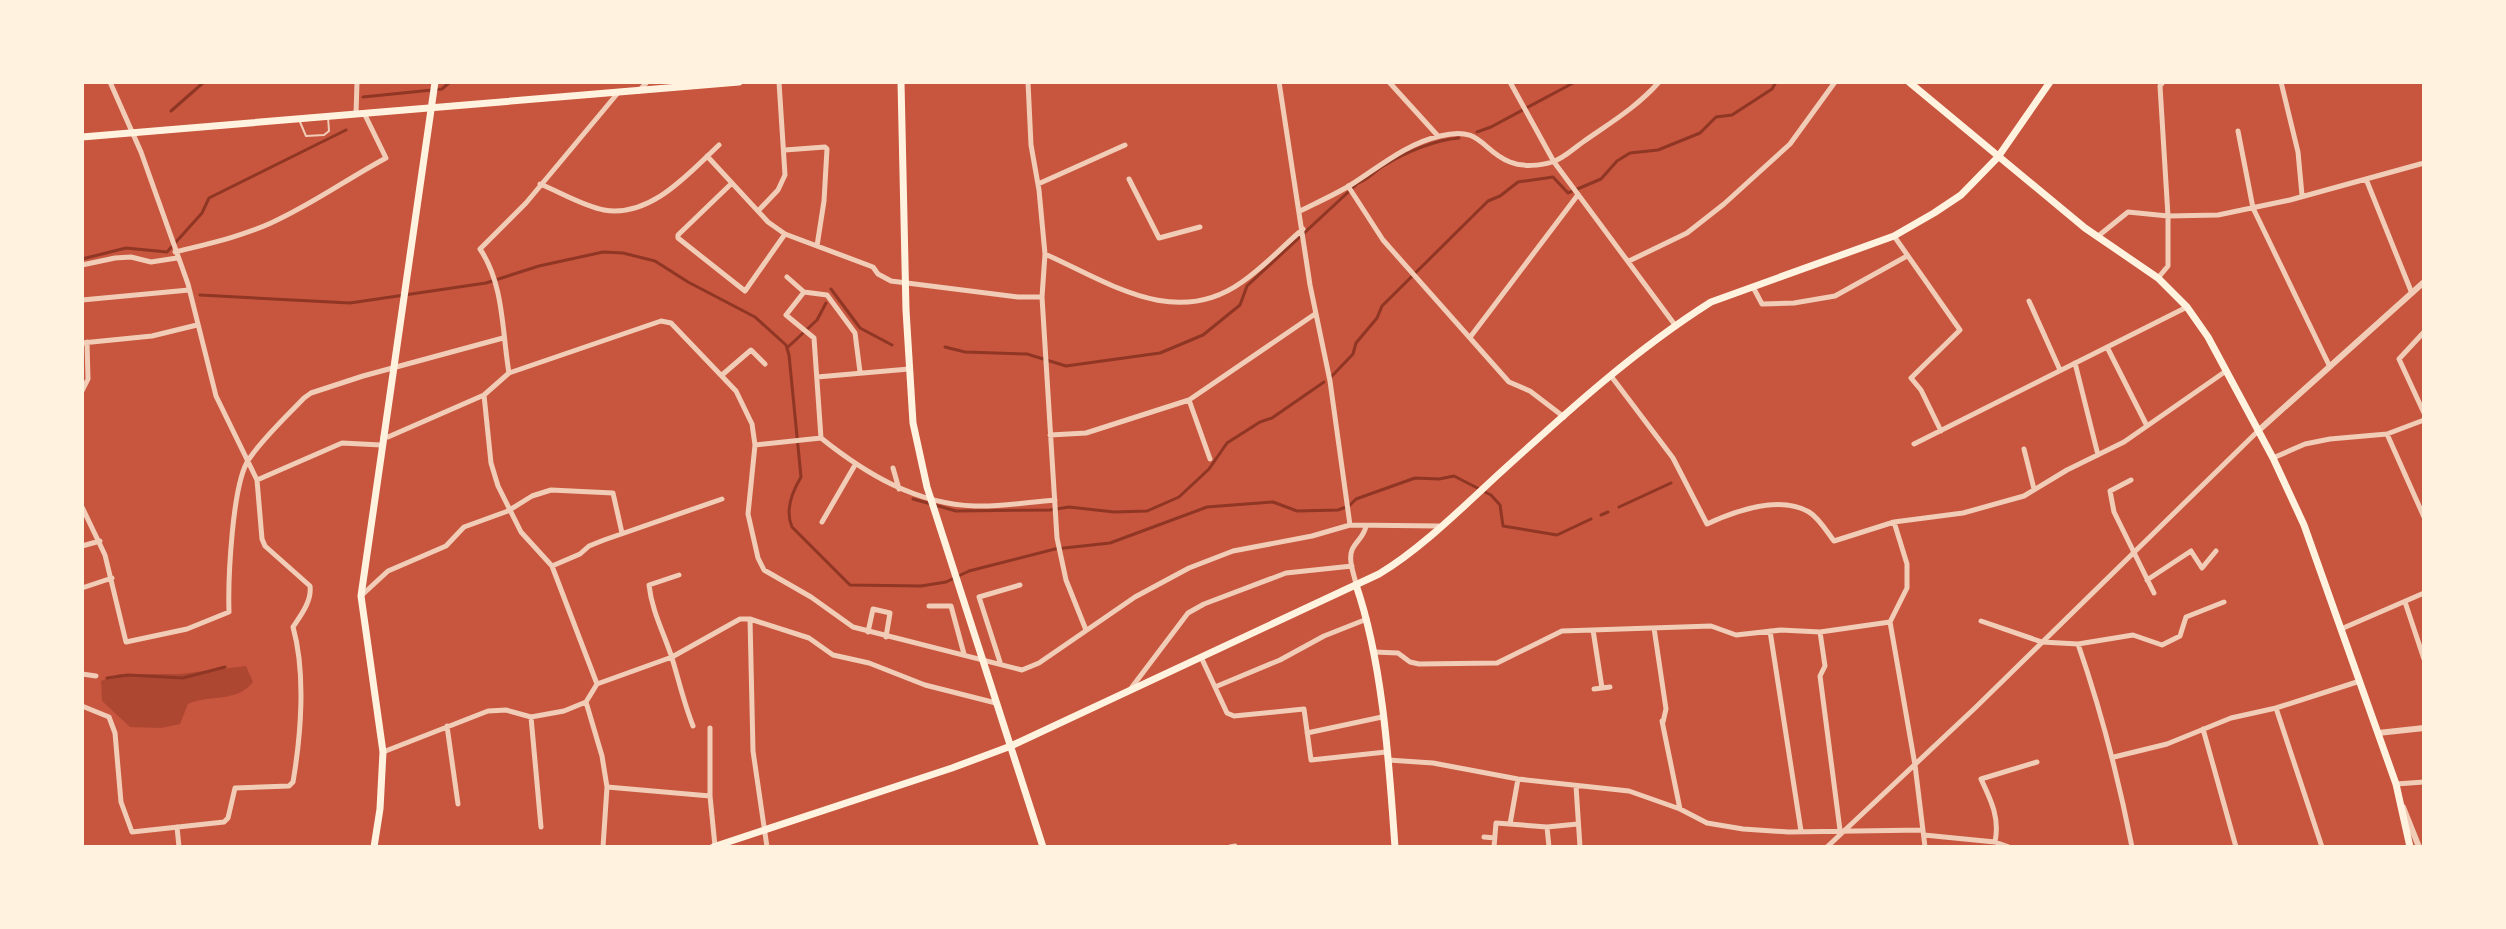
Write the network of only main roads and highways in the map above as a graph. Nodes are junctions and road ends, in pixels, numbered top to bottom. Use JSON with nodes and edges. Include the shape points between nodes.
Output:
{"nodes":[{"id":1,"x":739,"y":82,"type":"edge"},
{"id":2,"x":901,"y":82,"type":"edge"},
{"id":3,"x":1909,"y":82,"type":"edge"},
{"id":4,"x":2050,"y":82,"type":"edge"},
{"id":5,"x":435,"y":87,"type":"edge"},
{"id":6,"x":431,"y":108,"type":"junction"},
{"id":7,"x":82,"y":137,"type":"edge"},
{"id":8,"x":1998,"y":157,"type":"junction"},
{"id":9,"x":1356,"y":585,"type":"junction"},
{"id":10,"x":1011,"y":746,"type":"junction"},
{"id":11,"x":374,"y":847,"type":"edge"},
{"id":12,"x":714,"y":847,"type":"edge"},
{"id":13,"x":1043,"y":847,"type":"edge"},
{"id":14,"x":1395,"y":847,"type":"edge"},
{"id":15,"x":2410,"y":847,"type":"edge"}],
"edges":[{"from":1,"to":6,"type":"main road"},
{"from":2,"to":10,"type":"main road","via":[[913,423],[927,487]]},
{"from":3,"to":8,"type":"main road"},
{"from":4,"to":8,"type":"main road"},
{"from":5,"to":6,"type":"main road"},
{"from":6,"to":7,"type":"main road"},
{"from":6,"to":11,"type":"main road","via":[[361,596],[383,752]]},
{"from":8,"to":9,"type":"main road","via":[[1961,195],[1894,236],[1711,302],[1675,325],[1392,566]]},
{"from":8,"to":15,"type":"main road","via":[[2097,237],[2158,278],[2208,337],[2304,525],[2396,784]]},
{"from":9,"to":10,"type":"main road"},
{"from":9,"to":14,"type":"main road","via":[[1374,652]]},
{"from":10,"to":12,"type":"main road"},
{"from":10,"to":13,"type":"main road"}]}
